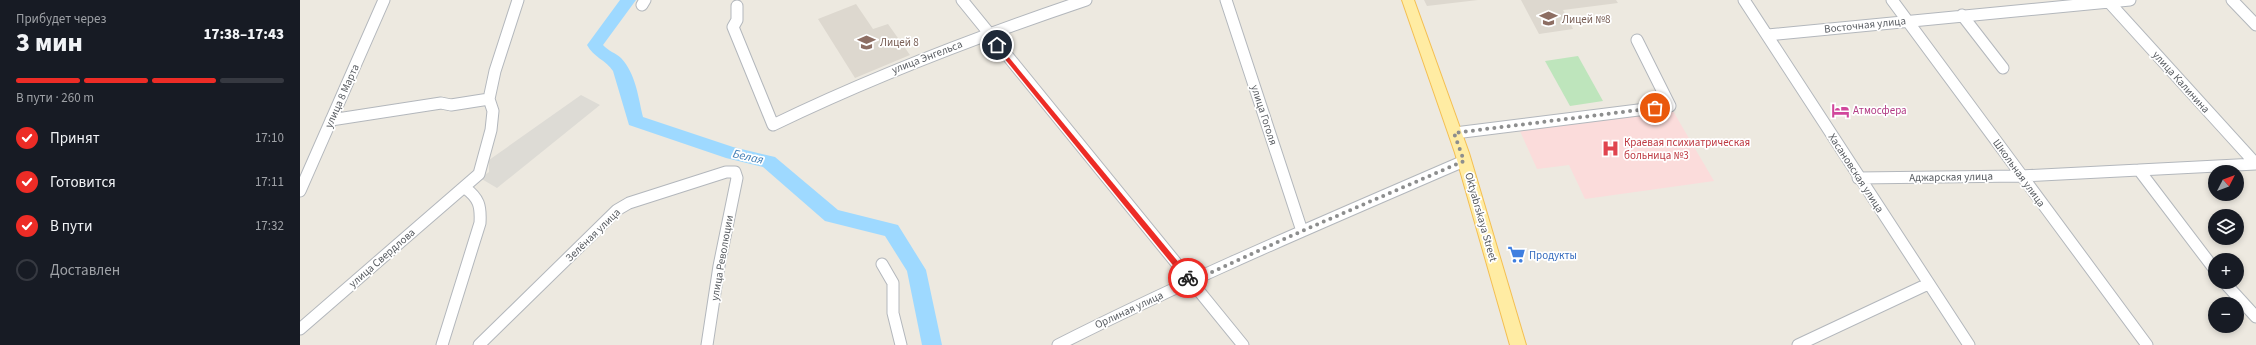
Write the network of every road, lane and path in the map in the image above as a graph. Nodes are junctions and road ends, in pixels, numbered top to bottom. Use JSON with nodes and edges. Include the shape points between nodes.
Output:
{"nodes":[{"id":1,"x":384,"y":0,"type":"edge"},
{"id":2,"x":518,"y":0,"type":"edge"},
{"id":3,"x":962,"y":0,"type":"edge"},
{"id":4,"x":1086,"y":0,"type":"edge"},
{"id":5,"x":1226,"y":0,"type":"edge"},
{"id":6,"x":1408,"y":0,"type":"edge"},
{"id":7,"x":1744,"y":0,"type":"edge"},
{"id":8,"x":1892,"y":0,"type":"edge"},
{"id":9,"x":2130,"y":0,"type":"edge"},
{"id":10,"x":2232,"y":0,"type":"edge"},
{"id":11,"x":2107,"y":1,"type":"edge"},
{"id":12,"x":737,"y":6,"type":"dead end"},
{"id":13,"x":1962,"y":15,"type":"junction"},
{"id":14,"x":1907,"y":20,"type":"junction"},
{"id":15,"x":2256,"y":25,"type":"edge"},
{"id":16,"x":987,"y":33,"type":"junction"},
{"id":17,"x":1768,"y":35,"type":"junction"},
{"id":18,"x":1636,"y":40,"type":"dead end"},
{"id":19,"x":2003,"y":68,"type":"dead end"},
{"id":20,"x":489,"y":99,"type":"junction"},
{"id":21,"x":331,"y":120,"type":"junction"},
{"id":22,"x":1454,"y":133,"type":"junction"},
{"id":23,"x":1464,"y":161,"type":"junction"},
{"id":24,"x":2256,"y":164,"type":"edge"},
{"id":25,"x":2139,"y":170,"type":"junction"},
{"id":26,"x":735,"y":172,"type":"joint"},
{"id":27,"x":2021,"y":176,"type":"junction"},
{"id":28,"x":1858,"y":178,"type":"junction"},
{"id":29,"x":465,"y":188,"type":"junction"},
{"id":30,"x":300,"y":191,"type":"edge"},
{"id":31,"x":1302,"y":231,"type":"junction"},
{"id":32,"x":2208,"y":261,"type":"edge"},
{"id":33,"x":882,"y":264,"type":"dead end"},
{"id":34,"x":1190,"y":282,"type":"junction"},
{"id":35,"x":1928,"y":284,"type":"junction"},
{"id":36,"x":2230,"y":289,"type":"edge"},
{"id":37,"x":2256,"y":317,"type":"edge"},
{"id":38,"x":300,"y":329,"type":"edge"},
{"id":39,"x":442,"y":345,"type":"edge"},
{"id":40,"x":479,"y":345,"type":"edge"},
{"id":41,"x":707,"y":345,"type":"edge"},
{"id":42,"x":901,"y":345,"type":"edge"},
{"id":43,"x":1058,"y":345,"type":"edge"},
{"id":44,"x":1243,"y":345,"type":"edge"},
{"id":45,"x":1518,"y":345,"type":"edge"},
{"id":46,"x":1798,"y":345,"type":"edge"},
{"id":47,"x":1969,"y":345,"type":"edge"},
{"id":48,"x":2147,"y":345,"type":"edge"}],
"edges":[{"from":1,"to":21,"type":"street","name":"улица 8 Марта"},
{"from":2,"to":20,"type":"street","via":[[508,26]]},
{"from":3,"to":16,"type":"street"},
{"from":4,"to":16,"type":"street","name":"улица Энгельса"},
{"from":5,"to":31,"type":"street","name":"улица Гоголя"},
{"from":6,"to":22,"type":"main road","name":"Oktyabrskaya Street"},
{"from":7,"to":17,"type":"street","name":"Хасановская улица"},
{"from":8,"to":14,"type":"street","name":"Школьная улица"},
{"from":9,"to":11,"type":"street","name":"Восточная улица"},
{"from":10,"to":15,"type":"street"},
{"from":11,"to":13,"type":"street","name":"Восточная улица"},
{"from":11,"to":24,"type":"street","name":"улица Калинина"},
{"from":12,"to":16,"type":"street","name":"улица Энгельса","via":[[737,20],[733,27],[773,125],[852,86]]},
{"from":13,"to":14,"type":"street","name":"Восточная улица"},
{"from":13,"to":19,"type":"street"},
{"from":14,"to":17,"type":"street","name":"Восточная улица"},
{"from":14,"to":27,"type":"street","name":"Школьная улица"},
{"from":16,"to":34,"type":"street"},
{"from":17,"to":28,"type":"street","name":"Хасановская улица"},
{"from":18,"to":22,"type":"street","via":[[1670,106]]},
{"from":20,"to":21,"type":"street","via":[[451,105],[441,103]]},
{"from":20,"to":29,"type":"street","name":"улица Свердлова","via":[[493,111],[485,156],[479,174]]},
{"from":21,"to":30,"type":"street","name":"улица 8 Марта"},
{"from":22,"to":23,"type":"main road","name":"Oktyabrskaya Street"},
{"from":23,"to":31,"type":"street","name":"Орлиная улица"},
{"from":23,"to":45,"type":"main road","name":"Oktyabrskaya Street"},
{"from":24,"to":25,"type":"street","name":"Аджарская улица"},
{"from":25,"to":27,"type":"street","name":"Аджарская улица"},
{"from":25,"to":32,"type":"street"},
{"from":26,"to":40,"type":"street","name":"Зелёная улица","via":[[726,172],[629,203],[617,210]]},
{"from":26,"to":41,"type":"street","name":"улица Революции","via":[[737,178],[719,266]]},
{"from":27,"to":28,"type":"street","name":"Аджарская улица"},
{"from":27,"to":48,"type":"street","name":"Школьная улица"},
{"from":28,"to":35,"type":"street","name":"Хасановская улица"},
{"from":29,"to":38,"type":"street","name":"улица Свердлова"},
{"from":29,"to":39,"type":"street","via":[[474,194],[482,206],[480,223]]},
{"from":31,"to":34,"type":"street","name":"Орлиная улица"},
{"from":33,"to":42,"type":"street","via":[[893,283],[893,314]]},
{"from":34,"to":43,"type":"street","name":"Орлиная улица"},
{"from":34,"to":44,"type":"street"},
{"from":35,"to":46,"type":"street"},
{"from":35,"to":47,"type":"street","name":"Хасановская улица"},
{"from":36,"to":37,"type":"street"}]}
